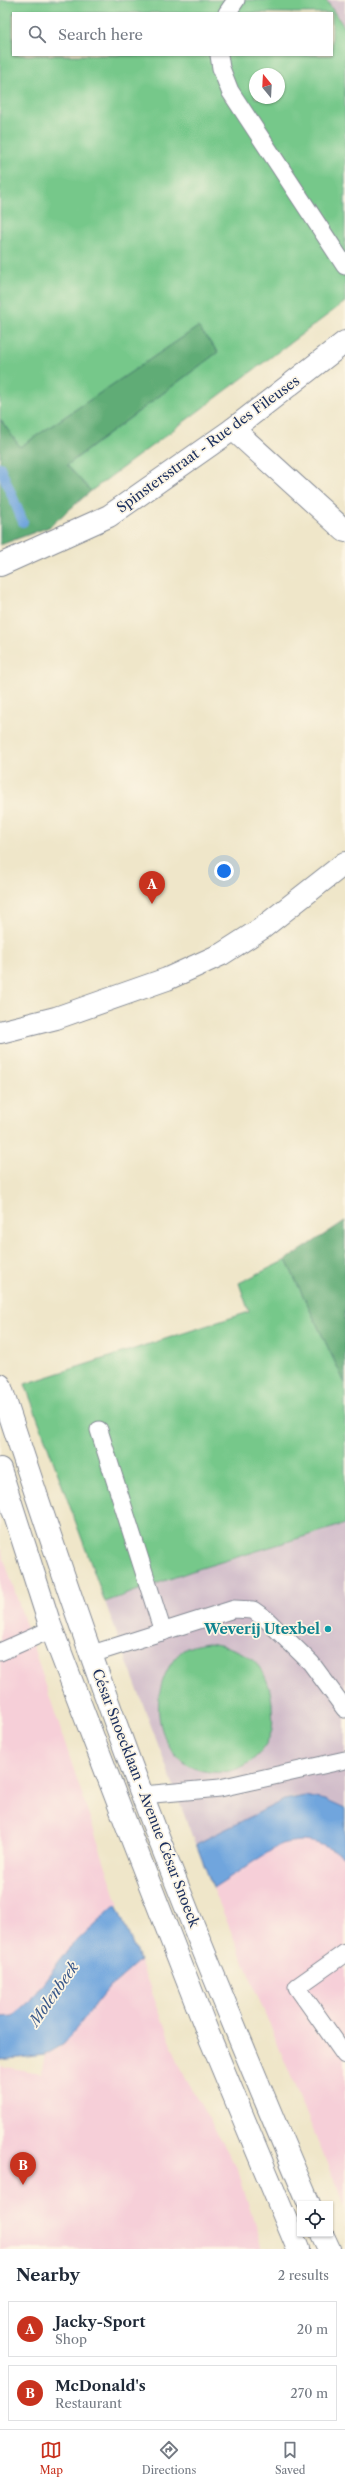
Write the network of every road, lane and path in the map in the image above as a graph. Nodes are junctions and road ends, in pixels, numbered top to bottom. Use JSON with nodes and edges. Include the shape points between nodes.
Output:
{"nodes":[{"id":1,"x":236,"y":0,"type":"edge"},
{"id":2,"x":227,"y":12,"type":"edge"},
{"id":3,"x":219,"y":56,"type":"edge"},
{"id":4,"x":345,"y":266,"type":"edge"},
{"id":5,"x":345,"y":342,"type":"edge"},
{"id":6,"x":234,"y":429,"type":"junction"},
{"id":7,"x":345,"y":531,"type":"edge"},
{"id":8,"x":0,"y":565,"type":"edge"},
{"id":9,"x":345,"y":864,"type":"edge"},
{"id":10,"x":0,"y":1032,"type":"edge"},
{"id":11,"x":0,"y":1385,"type":"edge"},
{"id":12,"x":99,"y":1430,"type":"dead end"},
{"id":13,"x":0,"y":1469,"type":"edge"},
{"id":14,"x":52,"y":1629,"type":"junction"},
{"id":15,"x":163,"y":1632,"type":"junction"},
{"id":16,"x":0,"y":1652,"type":"edge"},
{"id":17,"x":92,"y":1654,"type":"junction"},
{"id":18,"x":345,"y":1709,"type":"edge"},
{"id":19,"x":345,"y":1760,"type":"edge"},
{"id":20,"x":143,"y":1795,"type":"junction"},
{"id":21,"x":345,"y":1952,"type":"edge"},
{"id":22,"x":345,"y":2056,"type":"edge"},
{"id":23,"x":308,"y":2201,"type":"edge"},
{"id":24,"x":323,"y":2237,"type":"edge"},
{"id":25,"x":298,"y":2249,"type":"edge"},
{"id":26,"x":328,"y":2249,"type":"edge"}],
"edges":[{"from":1,"to":2,"type":"lane"},
{"from":3,"to":4,"type":"lane","via":[[230,91]]},
{"from":5,"to":6,"type":"main road","name":"Spinstersstraat - Rue des Fileuses"},
{"from":6,"to":7,"type":"main road"},
{"from":6,"to":8,"type":"main road","name":"Spinstersstraat - Rue des Fileuses","via":[[109,516]]},
{"from":9,"to":10,"type":"main road","via":[[261,929],[222,954],[160,982],[56,1018]]},
{"from":11,"to":17,"type":"main road","name":"César Snoecklaan - Avenue César Snoeck","via":[[54,1550]]},
{"from":12,"to":15,"type":"lane"},
{"from":13,"to":14,"type":"main road","name":"César Snoecklaan - Avenue César Snoeck"},
{"from":14,"to":16,"type":"lane"},
{"from":14,"to":25,"type":"main road","name":"César Snoecklaan - Avenue César Snoeck","via":[[207,2031]]},
{"from":15,"to":17,"type":"lane"},
{"from":15,"to":18,"type":"lane","via":[[234,1609],[253,1610],[267,1620],[311,1663]]},
{"from":17,"to":20,"type":"main road","name":"César Snoecklaan - Avenue César Snoeck"},
{"from":19,"to":20,"type":"lane","via":[[220,1788]]},
{"from":20,"to":23,"type":"main road","name":"César Snoecklaan - Avenue César Snoeck","via":[[243,2049]]},
{"from":21,"to":22,"type":"lane","via":[[297,1987]]},
{"from":24,"to":26,"type":"main road"}]}
